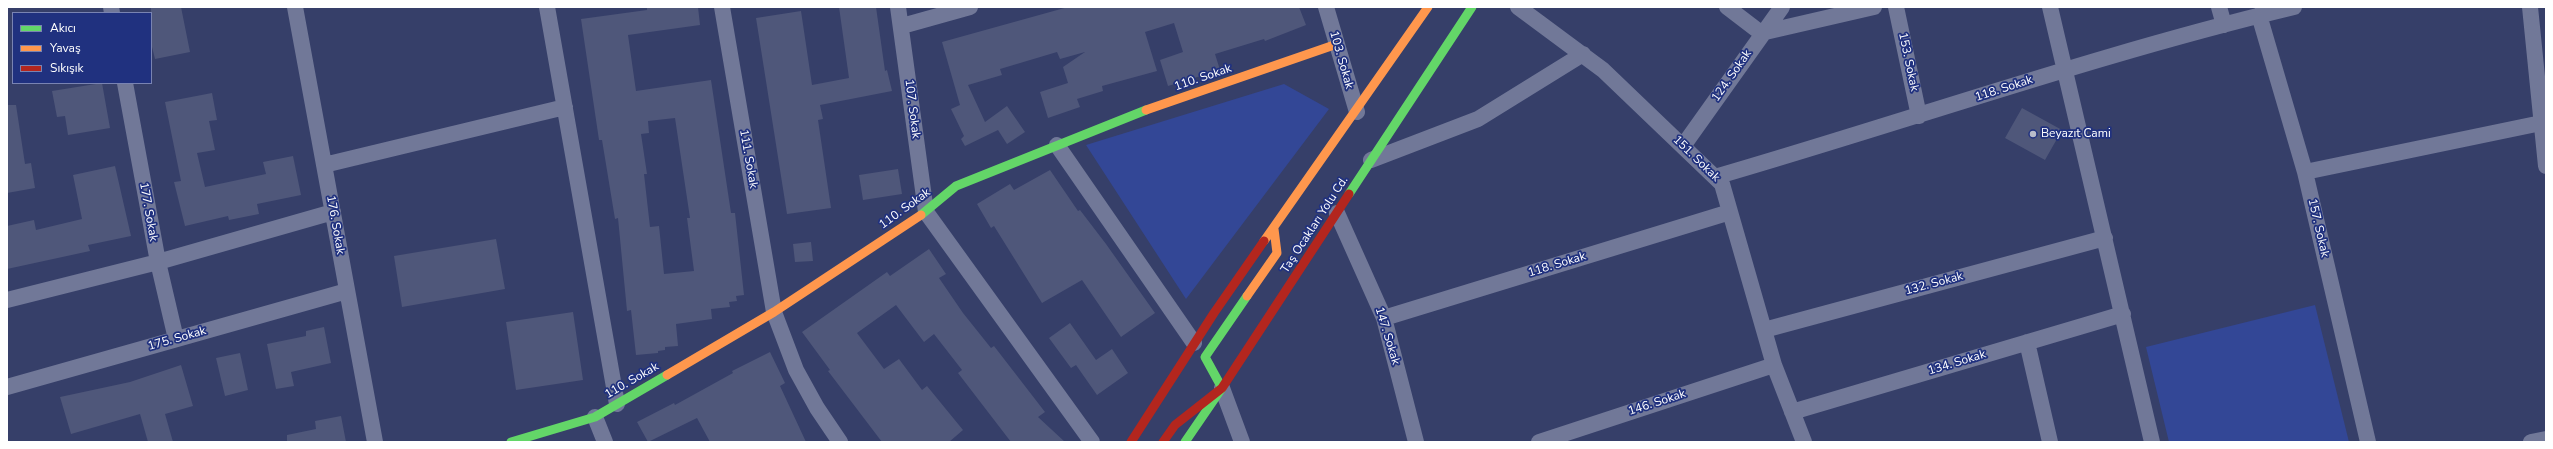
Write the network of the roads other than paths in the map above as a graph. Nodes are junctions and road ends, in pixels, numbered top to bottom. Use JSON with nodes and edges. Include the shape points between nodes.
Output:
{"nodes":[{"id":1,"x":295,"y":7,"type":"edge"},
{"id":2,"x":547,"y":7,"type":"edge"},
{"id":3,"x":722,"y":7,"type":"edge"},
{"id":4,"x":898,"y":7,"type":"edge"},
{"id":5,"x":970,"y":7,"type":"edge"},
{"id":6,"x":1326,"y":7,"type":"edge"},
{"id":7,"x":1428,"y":7,"type":"edge"},
{"id":8,"x":1472,"y":7,"type":"edge"},
{"id":9,"x":1518,"y":7,"type":"edge"},
{"id":10,"x":1727,"y":7,"type":"edge"},
{"id":11,"x":1782,"y":7,"type":"edge"},
{"id":12,"x":1874,"y":7,"type":"edge"},
{"id":13,"x":1896,"y":7,"type":"edge"},
{"id":14,"x":2050,"y":7,"type":"edge"},
{"id":15,"x":2219,"y":7,"type":"edge"},
{"id":16,"x":2294,"y":7,"type":"edge"},
{"id":17,"x":2530,"y":7,"type":"edge"},
{"id":18,"x":2259,"y":15,"type":"junction"},
{"id":19,"x":2224,"y":25,"type":"junction"},
{"id":20,"x":902,"y":26,"type":"junction"},
{"id":21,"x":1761,"y":33,"type":"junction"},
{"id":22,"x":1337,"y":44,"type":"junction"},
{"id":23,"x":1583,"y":54,"type":"junction"},
{"id":24,"x":2065,"y":69,"type":"junction"},
{"id":25,"x":125,"y":84,"type":"edge"},
{"id":26,"x":565,"y":107,"type":"junction"},
{"id":27,"x":1357,"y":112,"type":"junction"},
{"id":28,"x":1919,"y":116,"type":"junction"},
{"id":29,"x":2544,"y":123,"type":"edge"},
{"id":30,"x":1057,"y":145,"type":"junction"},
{"id":31,"x":1683,"y":146,"type":"junction"},
{"id":32,"x":1371,"y":160,"type":"junction"},
{"id":33,"x":324,"y":165,"type":"junction"},
{"id":34,"x":2546,"y":166,"type":"edge"},
{"id":35,"x":2305,"y":172,"type":"junction"},
{"id":36,"x":1715,"y":177,"type":"junction"},
{"id":37,"x":333,"y":212,"type":"junction"},
{"id":38,"x":926,"y":212,"type":"junction"},
{"id":39,"x":1730,"y":212,"type":"junction"},
{"id":40,"x":1337,"y":213,"type":"junction"},
{"id":41,"x":1274,"y":228,"type":"junction"},
{"id":42,"x":2105,"y":238,"type":"junction"},
{"id":43,"x":158,"y":262,"type":"junction"},
{"id":44,"x":347,"y":291,"type":"junction"},
{"id":45,"x":7,"y":300,"type":"edge"},
{"id":46,"x":774,"y":312,"type":"junction"},
{"id":47,"x":2123,"y":314,"type":"junction"},
{"id":48,"x":1384,"y":318,"type":"junction"},
{"id":49,"x":1764,"y":330,"type":"junction"},
{"id":50,"x":176,"y":340,"type":"junction"},
{"id":51,"x":2027,"y":342,"type":"junction"},
{"id":52,"x":1194,"y":344,"type":"junction"},
{"id":53,"x":1774,"y":365,"type":"junction"},
{"id":54,"x":7,"y":387,"type":"edge"},
{"id":55,"x":1222,"y":388,"type":"junction"},
{"id":56,"x":617,"y":404,"type":"junction"},
{"id":57,"x":1792,"y":412,"type":"junction"},
{"id":58,"x":595,"y":417,"type":"junction"},
{"id":59,"x":531,"y":439,"type":"edge"},
{"id":60,"x":2546,"y":439,"type":"edge"},
{"id":61,"x":375,"y":442,"type":"edge"},
{"id":62,"x":511,"y":442,"type":"edge"},
{"id":63,"x":605,"y":442,"type":"edge"},
{"id":64,"x":840,"y":442,"type":"edge"},
{"id":65,"x":1092,"y":442,"type":"edge"},
{"id":66,"x":1131,"y":442,"type":"edge"},
{"id":67,"x":1163,"y":442,"type":"edge"},
{"id":68,"x":1185,"y":442,"type":"edge"},
{"id":69,"x":1242,"y":442,"type":"edge"},
{"id":70,"x":1416,"y":442,"type":"edge"},
{"id":71,"x":1539,"y":442,"type":"edge"},
{"id":72,"x":1804,"y":442,"type":"edge"},
{"id":73,"x":2050,"y":442,"type":"edge"},
{"id":74,"x":2152,"y":442,"type":"edge"},
{"id":75,"x":2368,"y":442,"type":"edge"},
{"id":76,"x":2531,"y":442,"type":"edge"}],
"edges":[{"from":1,"to":33,"type":"street","name":"176. Sokak"},
{"from":2,"to":26,"type":"street"},
{"from":3,"to":46,"type":"street","name":"111. Sokak"},
{"from":4,"to":20,"type":"street","name":"107. Sokak"},
{"from":5,"to":20,"type":"street"},
{"from":6,"to":22,"type":"street","name":"103. Sokak"},
{"from":7,"to":27,"type":"street"},
{"from":8,"to":32,"type":"street","name":"Taş Ocakları Yolu Cd."},
{"from":9,"to":23,"type":"street","name":"151. Sokak"},
{"from":10,"to":21,"type":"street"},
{"from":11,"to":21,"type":"street","name":"124. Sokak"},
{"from":12,"to":21,"type":"street"},
{"from":13,"to":28,"type":"street","name":"153. Sokak"},
{"from":14,"to":24,"type":"street"},
{"from":15,"to":19,"type":"street"},
{"from":16,"to":18,"type":"street","name":"118. Sokak"},
{"from":17,"to":29,"type":"street"},
{"from":18,"to":19,"type":"street","name":"118. Sokak"},
{"from":18,"to":35,"type":"street","name":"157. Sokak"},
{"from":19,"to":24,"type":"street","name":"118. Sokak"},
{"from":20,"to":38,"type":"street","name":"107. Sokak"},
{"from":21,"to":31,"type":"street","name":"124. Sokak"},
{"from":22,"to":27,"type":"street","name":"103. Sokak"},
{"from":22,"to":30,"type":"street","name":"110. Sokak","via":[[1118,120]]},
{"from":23,"to":31,"type":"street","name":"151. Sokak"},
{"from":23,"to":32,"type":"street","via":[[1478,119]]},
{"from":24,"to":28,"type":"street","name":"118. Sokak"},
{"from":24,"to":42,"type":"street"},
{"from":25,"to":43,"type":"street","name":"177. Sokak"},
{"from":26,"to":33,"type":"street"},
{"from":26,"to":56,"type":"street"},
{"from":27,"to":41,"type":"street"},
{"from":28,"to":36,"type":"street","name":"118. Sokak"},
{"from":29,"to":34,"type":"street"},
{"from":29,"to":35,"type":"street"},
{"from":30,"to":38,"type":"street","name":"110. Sokak","via":[[956,186]]},
{"from":30,"to":52,"type":"street"},
{"from":31,"to":36,"type":"street","name":"151. Sokak"},
{"from":32,"to":40,"type":"street","name":"Taş Ocakları Yolu Cd."},
{"from":33,"to":37,"type":"street","name":"176. Sokak"},
{"from":35,"to":75,"type":"street","name":"157. Sokak"},
{"from":36,"to":39,"type":"street","name":"151. Sokak","via":[[1722,184]]},
{"from":37,"to":43,"type":"street"},
{"from":37,"to":44,"type":"street","name":"176. Sokak"},
{"from":38,"to":46,"type":"street","name":"110. Sokak"},
{"from":38,"to":65,"type":"street"},
{"from":39,"to":48,"type":"street","name":"118. Sokak"},
{"from":39,"to":49,"type":"street","name":"151. Sokak"},
{"from":40,"to":48,"type":"street","name":"147. Sokak"},
{"from":40,"to":55,"type":"street","name":"Taş Ocakları Yolu Cd."},
{"from":41,"to":52,"type":"street"},
{"from":41,"to":55,"type":"street","via":[[1277,253],[1205,357]]},
{"from":42,"to":47,"type":"street"},
{"from":42,"to":49,"type":"street","name":"132. Sokak"},
{"from":43,"to":45,"type":"street"},
{"from":43,"to":50,"type":"street","name":"177. Sokak"},
{"from":44,"to":50,"type":"street","name":"175. Sokak"},
{"from":44,"to":61,"type":"street","name":"176. Sokak"},
{"from":46,"to":56,"type":"street","name":"110. Sokak"},
{"from":46,"to":64,"type":"street","name":"111. Sokak","via":[[796,370]]},
{"from":47,"to":51,"type":"street","name":"134. Sokak"},
{"from":47,"to":74,"type":"street"},
{"from":48,"to":70,"type":"street","name":"147. Sokak"},
{"from":49,"to":53,"type":"street","name":"151. Sokak"},
{"from":50,"to":54,"type":"street","name":"175. Sokak"},
{"from":51,"to":57,"type":"street","name":"134. Sokak"},
{"from":51,"to":73,"type":"street"},
{"from":52,"to":66,"type":"street"},
{"from":53,"to":57,"type":"street","name":"151. Sokak"},
{"from":53,"to":71,"type":"street","name":"146. Sokak"},
{"from":55,"to":67,"type":"street","name":"Taş Ocakları Yolu Cd.","via":[[1175,425]]},
{"from":55,"to":68,"type":"street"},
{"from":55,"to":69,"type":"street"},
{"from":56,"to":58,"type":"street","name":"110. Sokak"},
{"from":57,"to":72,"type":"street","name":"151. Sokak"},
{"from":58,"to":59,"type":"street","name":"110. Sokak"},
{"from":58,"to":63,"type":"street"},
{"from":59,"to":62,"type":"street","name":"110. Sokak"},
{"from":60,"to":76,"type":"street"}]}
